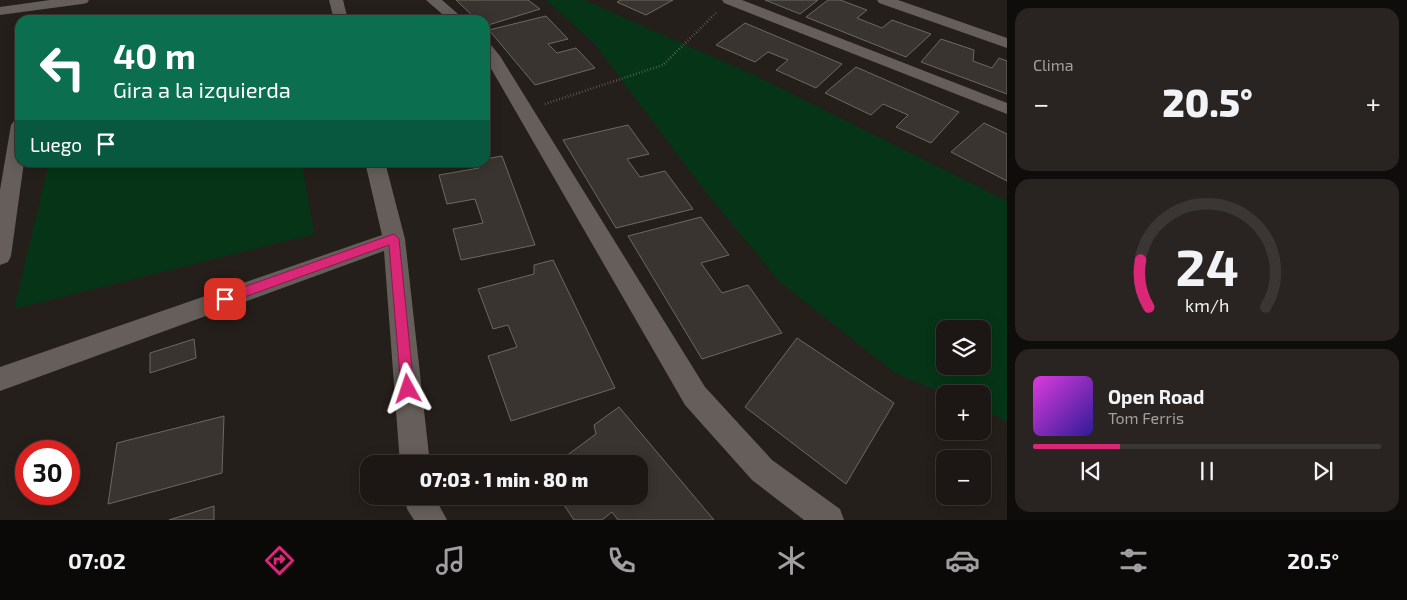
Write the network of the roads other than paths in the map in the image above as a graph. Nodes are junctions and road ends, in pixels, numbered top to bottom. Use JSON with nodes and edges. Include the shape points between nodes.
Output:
{"nodes":[{"id":1,"x":82,"y":0,"type":"edge"},
{"id":2,"x":336,"y":0,"type":"edge"},
{"id":3,"x":433,"y":0,"type":"edge"},
{"id":4,"x":729,"y":0,"type":"edge"},
{"id":5,"x":884,"y":0,"type":"edge"},
{"id":6,"x":38,"y":9,"type":"edge"},
{"id":7,"x":0,"y":12,"type":"edge"},
{"id":8,"x":340,"y":15,"type":"edge"},
{"id":9,"x":452,"y":15,"type":"edge"},
{"id":10,"x":1007,"y":43,"type":"edge"},
{"id":11,"x":490,"y":56,"type":"edge"},
{"id":12,"x":1007,"y":109,"type":"edge"},
{"id":13,"x":15,"y":158,"type":"edge"},
{"id":14,"x":376,"y":167,"type":"edge"},
{"id":15,"x":394,"y":239,"type":"junction"},
{"id":16,"x":0,"y":256,"type":"edge"},
{"id":17,"x":0,"y":379,"type":"edge"},
{"id":18,"x":414,"y":455,"type":"edge"},
{"id":19,"x":829,"y":520,"type":"edge"}],
"edges":[{"from":1,"to":6,"type":"street"},
{"from":2,"to":8,"type":"street"},
{"from":3,"to":9,"type":"street"},
{"from":4,"to":12,"type":"street"},
{"from":5,"to":10,"type":"street"},
{"from":6,"to":7,"type":"street"},
{"from":11,"to":19,"type":"street","via":[[694,396],[762,470]]},
{"from":13,"to":16,"type":"street"},
{"from":14,"to":15,"type":"street"},
{"from":15,"to":17,"type":"street"},
{"from":15,"to":18,"type":"street"}]}
